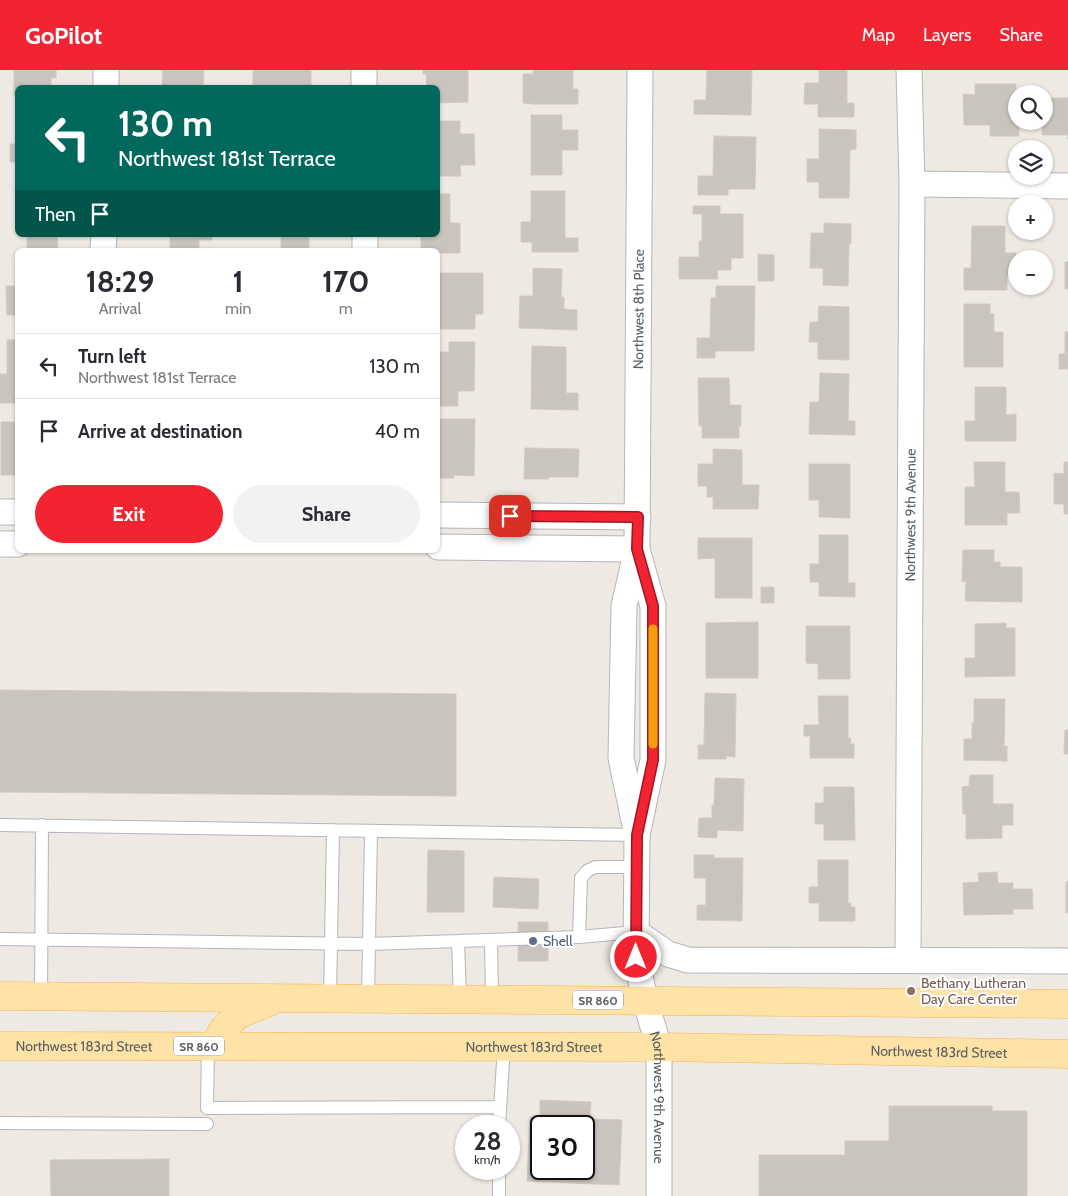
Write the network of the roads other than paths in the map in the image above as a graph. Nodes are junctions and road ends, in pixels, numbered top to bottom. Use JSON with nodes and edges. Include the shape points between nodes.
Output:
{"nodes":[{"id":1,"x":106,"y":70,"type":"edge"},
{"id":2,"x":364,"y":70,"type":"edge"},
{"id":3,"x":640,"y":70,"type":"edge"},
{"id":4,"x":909,"y":70,"type":"edge"},
{"id":5,"x":106,"y":85,"type":"edge"},
{"id":6,"x":364,"y":85,"type":"edge"},
{"id":7,"x":912,"y":184,"type":"junction"},
{"id":8,"x":1068,"y":186,"type":"edge"},
{"id":9,"x":0,"y":512,"type":"edge"},
{"id":10,"x":15,"y":512,"type":"edge"},
{"id":11,"x":440,"y":515,"type":"edge"},
{"id":12,"x":638,"y":517,"type":"junction"},
{"id":13,"x":0,"y":544,"type":"edge"},
{"id":14,"x":15,"y":544,"type":"edge"},
{"id":15,"x":440,"y":547,"type":"edge"},
{"id":16,"x":637,"y":549,"type":"junction"},
{"id":17,"x":0,"y":825,"type":"edge"},
{"id":18,"x":42,"y":826,"type":"junction"},
{"id":19,"x":333,"y":830,"type":"junction"},
{"id":20,"x":371,"y":831,"type":"junction"},
{"id":21,"x":637,"y":835,"type":"junction"},
{"id":22,"x":636,"y":867,"type":"junction"},
{"id":23,"x":636,"y":932,"type":"junction"},
{"id":24,"x":579,"y":937,"type":"junction"},
{"id":25,"x":0,"y":939,"type":"edge"},
{"id":26,"x":41,"y":939,"type":"junction"},
{"id":27,"x":491,"y":940,"type":"junction"},
{"id":28,"x":458,"y":941,"type":"junction"},
{"id":29,"x":332,"y":943,"type":"junction"},
{"id":30,"x":369,"y":944,"type":"junction"},
{"id":31,"x":908,"y":960,"type":"junction"},
{"id":32,"x":1068,"y":961,"type":"edge"},
{"id":33,"x":0,"y":996,"type":"edge"},
{"id":34,"x":40,"y":997,"type":"junction"},
{"id":35,"x":279,"y":998,"type":"junction"},
{"id":36,"x":330,"y":998,"type":"junction"},
{"id":37,"x":368,"y":999,"type":"junction"},
{"id":38,"x":460,"y":999,"type":"junction"},
{"id":39,"x":492,"y":1000,"type":"junction"},
{"id":40,"x":645,"y":1000,"type":"junction"},
{"id":41,"x":1068,"y":1004,"type":"edge"},
{"id":42,"x":0,"y":1046,"type":"edge"},
{"id":43,"x":211,"y":1046,"type":"junction"},
{"id":44,"x":504,"y":1046,"type":"junction"},
{"id":45,"x":659,"y":1047,"type":"junction"},
{"id":46,"x":1068,"y":1054,"type":"edge"},
{"id":47,"x":500,"y":1107,"type":"junction"},
{"id":48,"x":500,"y":1115,"type":"edge"},
{"id":49,"x":0,"y":1122,"type":"edge"},
{"id":50,"x":207,"y":1124,"type":"dead end"},
{"id":51,"x":499,"y":1180,"type":"edge"},
{"id":52,"x":499,"y":1196,"type":"edge"},
{"id":53,"x":659,"y":1196,"type":"edge"}],
"edges":[{"from":1,"to":5,"type":"street"},
{"from":2,"to":6,"type":"street"},
{"from":3,"to":12,"type":"street","name":"Northwest 8th Place"},
{"from":4,"to":7,"type":"street","name":"Northwest 9th Avenue"},
{"from":7,"to":8,"type":"street"},
{"from":7,"to":31,"type":"street","name":"Northwest 9th Avenue"},
{"from":9,"to":10,"type":"street"},
{"from":11,"to":12,"type":"street"},
{"from":12,"to":16,"type":"street","name":"Northwest 8th Place"},
{"from":13,"to":14,"type":"street"},
{"from":15,"to":16,"type":"street"},
{"from":16,"to":21,"type":"street","name":"Northwest 8th Place","via":[[653,606],[653,760]]},
{"from":17,"to":18,"type":"lane"},
{"from":18,"to":19,"type":"lane"},
{"from":18,"to":26,"type":"lane"},
{"from":19,"to":20,"type":"lane"},
{"from":19,"to":29,"type":"lane"},
{"from":20,"to":21,"type":"lane"},
{"from":20,"to":30,"type":"lane"},
{"from":21,"to":22,"type":"street","name":"Northwest 8th Place"},
{"from":22,"to":23,"type":"street","name":"Northwest 8th Place"},
{"from":22,"to":24,"type":"lane","via":[[595,867],[581,878]]},
{"from":23,"to":24,"type":"lane"},
{"from":23,"to":31,"type":"street","via":[[668,954],[688,960]]},
{"from":23,"to":40,"type":"street","name":"Northwest 8th Place","via":[[636,957]]},
{"from":24,"to":27,"type":"lane"},
{"from":25,"to":26,"type":"lane"},
{"from":26,"to":29,"type":"lane"},
{"from":26,"to":34,"type":"lane"},
{"from":27,"to":28,"type":"lane"},
{"from":27,"to":39,"type":"lane"},
{"from":28,"to":30,"type":"lane"},
{"from":28,"to":38,"type":"lane"},
{"from":29,"to":30,"type":"lane"},
{"from":29,"to":36,"type":"lane"},
{"from":30,"to":37,"type":"lane"},
{"from":31,"to":32,"type":"street"},
{"from":33,"to":34,"type":"main road","number":"SR 860"},
{"from":34,"to":35,"type":"main road","number":"SR 860"},
{"from":35,"to":36,"type":"main road","number":"SR 860"},
{"from":35,"to":43,"type":"main road","via":[[237,1015]]},
{"from":36,"to":37,"type":"main road","number":"SR 860"},
{"from":37,"to":38,"type":"main road","number":"SR 860"},
{"from":38,"to":39,"type":"main road","number":"SR 860"},
{"from":39,"to":40,"type":"main road","number":"SR 860"},
{"from":40,"to":41,"type":"main road","number":"SR 860"},
{"from":40,"to":45,"type":"street","name":"Northwest 9th Avenue"},
{"from":42,"to":43,"type":"main road","name":"Northwest 183rd Street","number":"SR 860"},
{"from":43,"to":44,"type":"main road","name":"Northwest 183rd Street","number":"SR 860"},
{"from":43,"to":47,"type":"lane","via":[[207,1108]]},
{"from":44,"to":45,"type":"main road","name":"Northwest 183rd Street","number":"SR 860"},
{"from":44,"to":47,"type":"lane"},
{"from":45,"to":46,"type":"main road","name":"Northwest 183rd Street","number":"SR 860"},
{"from":45,"to":53,"type":"street","name":"Northwest 9th Avenue"},
{"from":47,"to":48,"type":"lane"},
{"from":49,"to":50,"type":"lane"},
{"from":51,"to":52,"type":"lane"}]}
